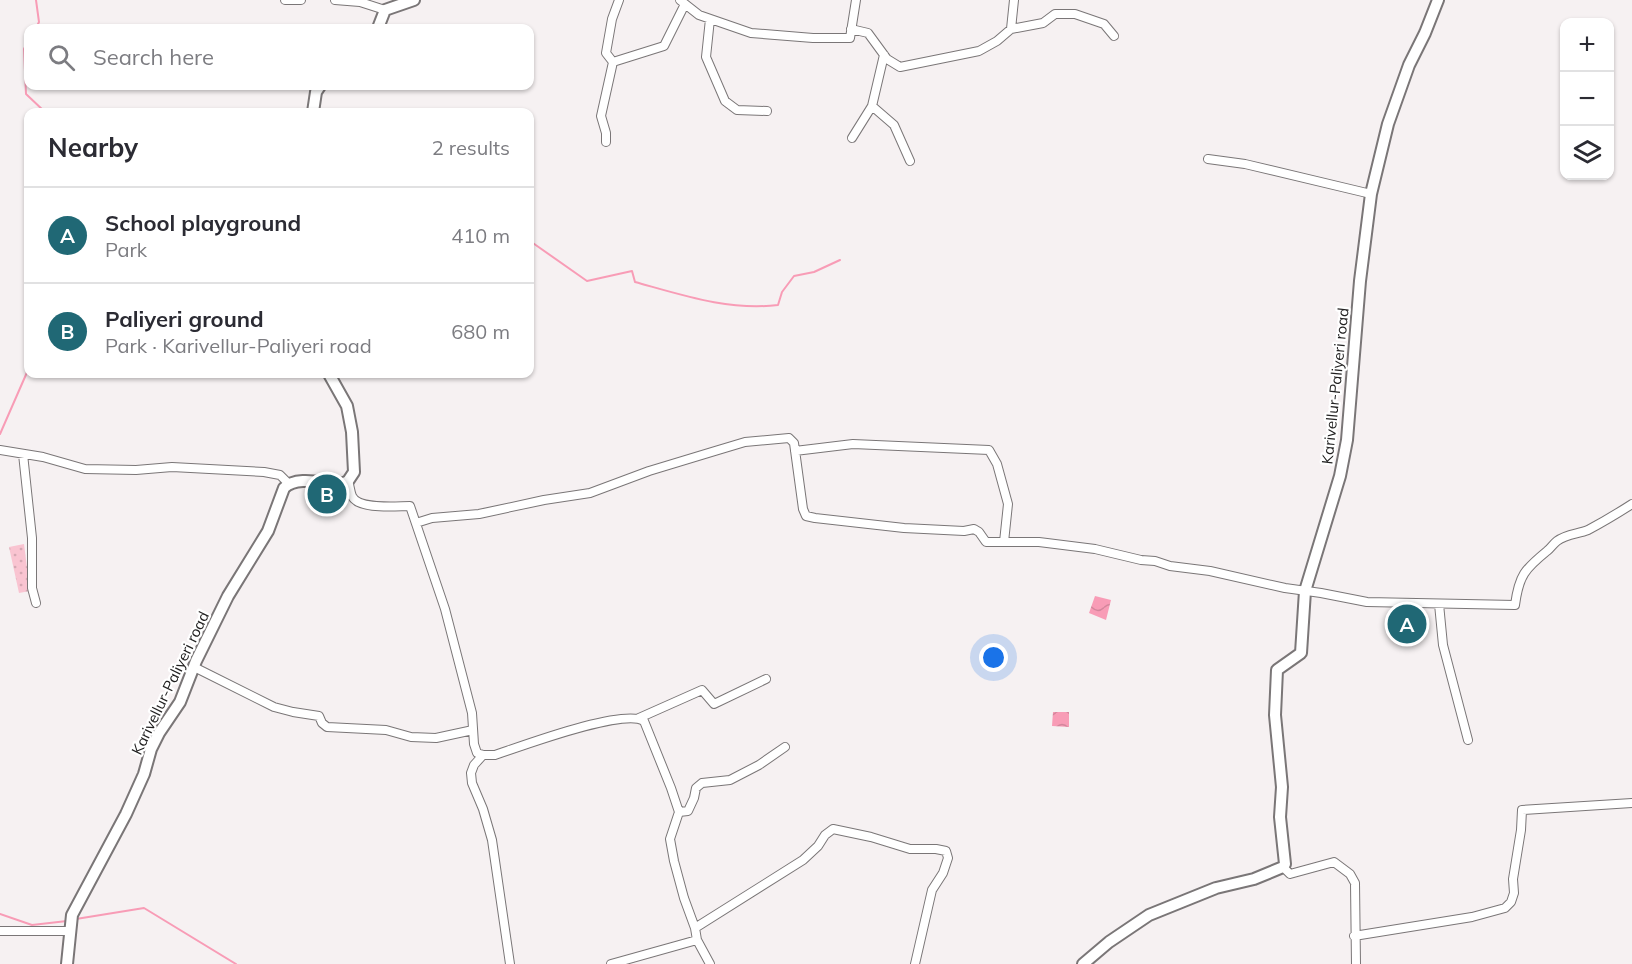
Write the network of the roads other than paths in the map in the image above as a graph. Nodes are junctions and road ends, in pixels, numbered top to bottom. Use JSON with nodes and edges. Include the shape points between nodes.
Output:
{"nodes":[{"id":1,"x":285,"y":0,"type":"edge"},
{"id":2,"x":301,"y":0,"type":"edge"},
{"id":3,"x":335,"y":0,"type":"edge"},
{"id":4,"x":414,"y":0,"type":"edge"},
{"id":5,"x":620,"y":0,"type":"edge"},
{"id":6,"x":856,"y":0,"type":"edge"},
{"id":7,"x":1014,"y":0,"type":"edge"},
{"id":8,"x":1438,"y":0,"type":"edge"},
{"id":9,"x":683,"y":2,"type":"edge"},
{"id":10,"x":385,"y":10,"type":"junction"},
{"id":11,"x":710,"y":19,"type":"junction"},
{"id":12,"x":380,"y":24,"type":"edge"},
{"id":13,"x":851,"y":29,"type":"junction"},
{"id":14,"x":1011,"y":29,"type":"junction"},
{"id":15,"x":1113,"y":36,"type":"dead end"},
{"id":16,"x":884,"y":55,"type":"junction"},
{"id":17,"x":613,"y":62,"type":"junction"},
{"id":18,"x":317,"y":90,"type":"edge"},
{"id":19,"x":872,"y":106,"type":"junction"},
{"id":20,"x":314,"y":108,"type":"edge"},
{"id":21,"x":767,"y":111,"type":"dead end"},
{"id":22,"x":852,"y":138,"type":"dead end"},
{"id":23,"x":606,"y":142,"type":"dead end"},
{"id":24,"x":1208,"y":159,"type":"dead end"},
{"id":25,"x":910,"y":161,"type":"dead end"},
{"id":26,"x":1371,"y":194,"type":"junction"},
{"id":27,"x":331,"y":378,"type":"edge"},
{"id":28,"x":0,"y":450,"type":"edge"},
{"id":29,"x":795,"y":451,"type":"junction"},
{"id":30,"x":23,"y":454,"type":"junction"},
{"id":31,"x":348,"y":481,"type":"junction"},
{"id":32,"x":288,"y":483,"type":"junction"},
{"id":33,"x":1632,"y":504,"type":"edge"},
{"id":34,"x":416,"y":523,"type":"junction"},
{"id":35,"x":1004,"y":542,"type":"junction"},
{"id":36,"x":1305,"y":591,"type":"junction"},
{"id":37,"x":36,"y":603,"type":"dead end"},
{"id":38,"x":1439,"y":604,"type":"junction"},
{"id":39,"x":194,"y":667,"type":"junction"},
{"id":40,"x":766,"y":679,"type":"dead end"},
{"id":41,"x":639,"y":718,"type":"junction"},
{"id":42,"x":473,"y":730,"type":"junction"},
{"id":43,"x":1468,"y":740,"type":"dead end"},
{"id":44,"x":785,"y":747,"type":"dead end"},
{"id":45,"x":483,"y":755,"type":"junction"},
{"id":46,"x":1632,"y":803,"type":"edge"},
{"id":47,"x":679,"y":812,"type":"junction"},
{"id":48,"x":1283,"y":867,"type":"junction"},
{"id":49,"x":695,"y":928,"type":"junction"},
{"id":50,"x":0,"y":931,"type":"edge"},
{"id":51,"x":69,"y":931,"type":"junction"},
{"id":52,"x":1354,"y":936,"type":"junction"},
{"id":53,"x":697,"y":940,"type":"junction"},
{"id":54,"x":67,"y":964,"type":"edge"},
{"id":55,"x":510,"y":964,"type":"edge"},
{"id":56,"x":611,"y":964,"type":"edge"},
{"id":57,"x":710,"y":964,"type":"edge"},
{"id":58,"x":915,"y":964,"type":"edge"},
{"id":59,"x":1083,"y":964,"type":"edge"},
{"id":60,"x":1356,"y":964,"type":"edge"}],
"edges":[{"from":1,"to":2,"type":"street"},
{"from":3,"to":10,"type":"street"},
{"from":4,"to":10,"type":"main road"},
{"from":5,"to":17,"type":"street","via":[[606,53]]},
{"from":6,"to":13,"type":"street"},
{"from":7,"to":14,"type":"street"},
{"from":8,"to":26,"type":"main road","name":"Karivellur-Paliyeri road","via":[[1388,124]]},
{"from":9,"to":11,"type":"street"},
{"from":9,"to":17,"type":"street","via":[[664,46]]},
{"from":10,"to":12,"type":"main road"},
{"from":11,"to":13,"type":"street","via":[[751,33],[813,38],[850,38]]},
{"from":11,"to":21,"type":"street","via":[[706,57],[725,101],[737,110]]},
{"from":13,"to":16,"type":"street","via":[[868,33]]},
{"from":14,"to":15,"type":"street","via":[[1043,22],[1055,14],[1076,14],[1104,24]]},
{"from":14,"to":16,"type":"street","via":[[979,51],[900,67]]},
{"from":16,"to":19,"type":"street"},
{"from":17,"to":23,"type":"street","via":[[601,116]]},
{"from":18,"to":20,"type":"main road"},
{"from":19,"to":22,"type":"street"},
{"from":19,"to":25,"type":"street","via":[[894,125]]},
{"from":24,"to":26,"type":"street"},
{"from":26,"to":36,"type":"main road","name":"Karivellur-Paliyeri road","via":[[1347,440]]},
{"from":27,"to":31,"type":"main road","via":[[347,406],[352,432],[354,472]]},
{"from":28,"to":30,"type":"street"},
{"from":29,"to":34,"type":"street","via":[[789,438],[745,442],[649,471],[590,494]]},
{"from":29,"to":35,"type":"street","via":[[806,516],[904,528],[974,529],[986,542]]},
{"from":29,"to":35,"type":"street","via":[[853,444],[989,450],[1008,504]]},
{"from":30,"to":32,"type":"street","via":[[85,469],[172,467],[264,472],[280,475]]},
{"from":30,"to":37,"type":"street"},
{"from":31,"to":32,"type":"main road"},
{"from":31,"to":34,"type":"street","via":[[352,498],[357,502],[366,506],[410,506]]},
{"from":32,"to":39,"type":"main road","name":"Karivellur-Paliyeri road","via":[[268,531],[228,596]]},
{"from":33,"to":38,"type":"street","via":[[1611,519],[1557,540],[1525,572],[1515,605]]},
{"from":34,"to":42,"type":"street","via":[[445,609]]},
{"from":35,"to":36,"type":"street","via":[[1095,549]]},
{"from":36,"to":38,"type":"street","via":[[1380,603]]},
{"from":36,"to":48,"type":"main road","name":"Karivellur-Paliyeri road","via":[[1301,653],[1277,670],[1275,715],[1282,787]]},
{"from":38,"to":43,"type":"street","via":[[1443,645]]},
{"from":39,"to":42,"type":"street","via":[[274,707],[319,716],[327,727],[436,738]]},
{"from":39,"to":51,"type":"main road","name":"Karivellur-Paliyeri road","via":[[180,702],[151,749],[126,814],[72,915]]},
{"from":40,"to":41,"type":"street","via":[[714,704],[702,690]]},
{"from":41,"to":45,"type":"street","via":[[605,720],[495,755]]},
{"from":41,"to":47,"type":"street","via":[[649,730]]},
{"from":42,"to":45,"type":"street","via":[[477,753]]},
{"from":44,"to":47,"type":"street","via":[[730,780],[702,783],[688,811]]},
{"from":45,"to":55,"type":"street","via":[[474,765],[472,783],[492,840]]},
{"from":46,"to":52,"type":"street","via":[[1522,810],[1514,893],[1505,908]]},
{"from":47,"to":49,"type":"street","via":[[670,839]]},
{"from":48,"to":52,"type":"street","via":[[1290,874],[1334,862],[1344,868],[1355,883]]},
{"from":48,"to":59,"type":"main road","via":[[1149,915]]},
{"from":49,"to":53,"type":"street"},
{"from":49,"to":58,"type":"street","via":[[803,860],[833,829],[910,849],[946,852],[943,873],[930,894]]},
{"from":50,"to":51,"type":"street"},
{"from":51,"to":54,"type":"main road","name":"Karivellur-Paliyeri road"},
{"from":52,"to":60,"type":"street"},
{"from":53,"to":56,"type":"street"},
{"from":53,"to":57,"type":"street"}]}
